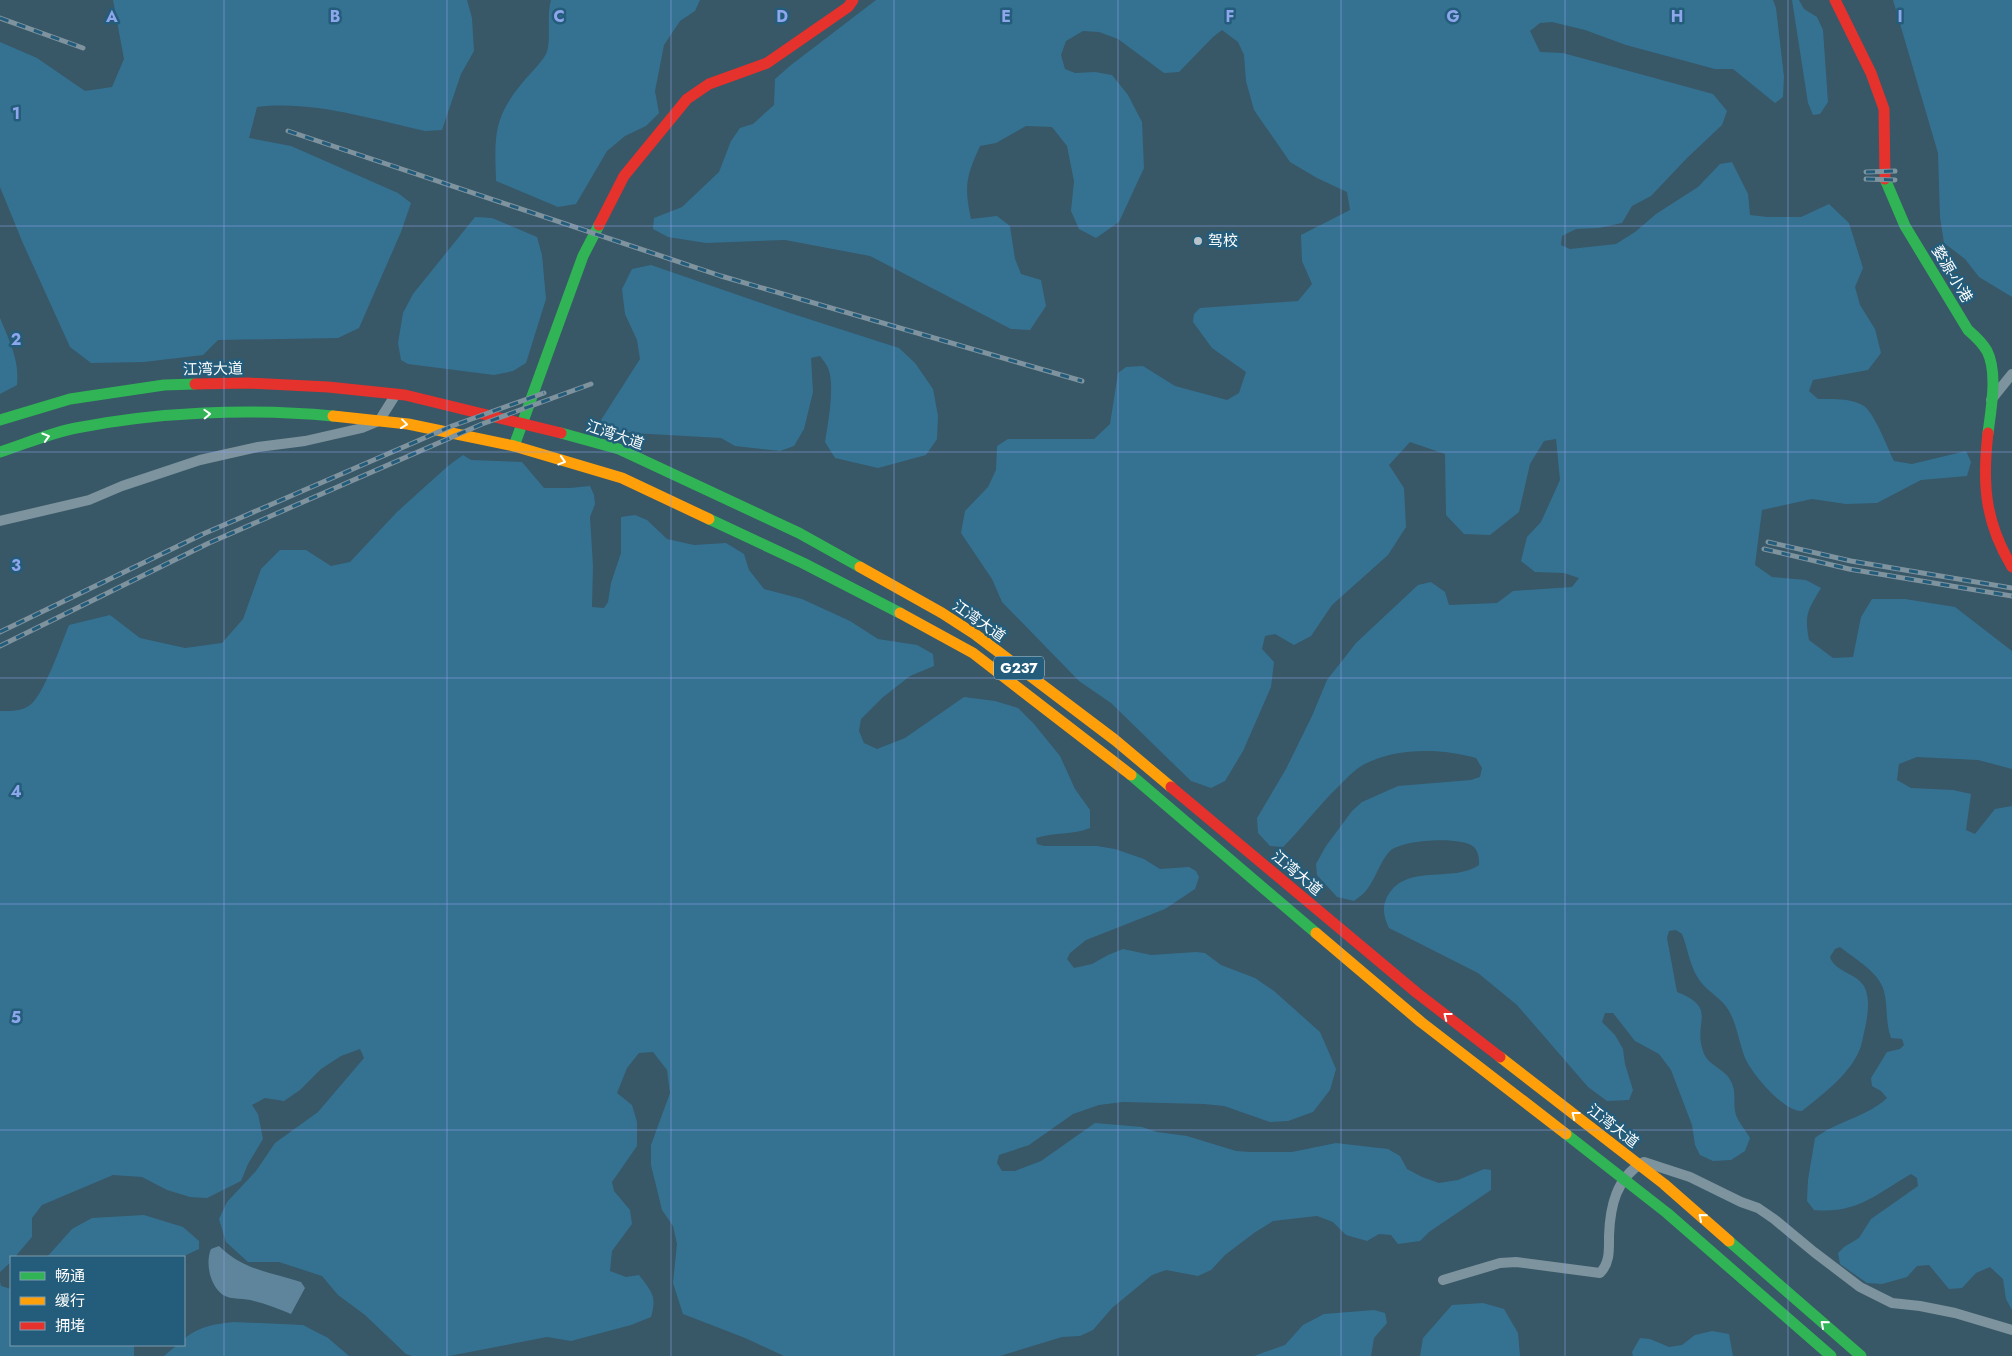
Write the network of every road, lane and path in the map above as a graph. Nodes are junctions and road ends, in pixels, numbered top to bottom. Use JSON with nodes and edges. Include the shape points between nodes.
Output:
{"nodes":[{"id":1,"x":853,"y":0,"type":"edge"},
{"id":2,"x":1835,"y":0,"type":"edge"},
{"id":3,"x":2012,"y":374,"type":"edge"},
{"id":4,"x":396,"y":394,"type":"junction"},
{"id":5,"x":1990,"y":401,"type":"junction"},
{"id":6,"x":0,"y":420,"type":"edge"},
{"id":7,"x":379,"y":421,"type":"junction"},
{"id":8,"x":522,"y":422,"type":"junction"},
{"id":9,"x":514,"y":446,"type":"junction"},
{"id":10,"x":0,"y":452,"type":"edge"},
{"id":11,"x":0,"y":521,"type":"edge"},
{"id":12,"x":2012,"y":567,"type":"edge"},
{"id":13,"x":1639,"y":1165,"type":"junction"},
{"id":14,"x":1623,"y":1179,"type":"junction"},
{"id":15,"x":1443,"y":1280,"type":"dead end"},
{"id":16,"x":2012,"y":1330,"type":"edge"},
{"id":17,"x":1831,"y":1356,"type":"edge"},
{"id":18,"x":1861,"y":1356,"type":"edge"}],
"edges":[{"from":1,"to":8,"type":"main road","via":[[848,7],[767,63],[708,84],[687,99],[624,176],[583,256]]},
{"from":2,"to":5,"type":"main road","name":"婺源-小港","via":[[1871,73],[1884,109],[1885,182],[1904,226],[1968,330],[1987,353],[1992,378]]},
{"from":3,"to":5,"type":"street"},
{"from":4,"to":6,"type":"main road","name":"江湾大道","number":"G237","via":[[302,386],[164,385],[70,399]]},
{"from":4,"to":7,"type":"street"},
{"from":4,"to":8,"type":"main road","name":"江湾大道","number":"G237"},
{"from":5,"to":12,"type":"main road","name":"婺源-小港","via":[[1984,479],[1987,506],[1992,526]]},
{"from":7,"to":9,"type":"main road","name":"江湾大道","number":"G237","one_way":true},
{"from":10,"to":7,"type":"main road","name":"江湾大道","number":"G237","one_way":true,"via":[[74,428],[162,415],[251,413]]},
{"from":7,"to":11,"type":"street","via":[[305,441],[200,460],[89,500]]},
{"from":8,"to":9,"type":"main road"},
{"from":13,"to":8,"type":"main road","name":"江湾大道","number":"G237","one_way":true,"via":[[1417,993],[1115,740],[942,613],[799,533],[619,449]]},
{"from":9,"to":14,"type":"main road","name":"江湾大道","number":"G237","one_way":true,"via":[[622,478],[803,563],[973,653],[1116,762],[1421,1022]]},
{"from":13,"to":14,"type":"street"},
{"from":13,"to":16,"type":"street","via":[[1651,1163],[1690,1177],[1758,1208],[1860,1287],[1892,1303],[1955,1313]]},
{"from":18,"to":13,"type":"main road","name":"江湾大道","number":"G237","one_way":true},
{"from":14,"to":15,"type":"street","via":[[1610,1220],[1609,1255],[1606,1267],[1600,1273],[1500,1262]]},
{"from":14,"to":17,"type":"main road","name":"江湾大道","number":"G237","via":[[1667,1213]]}]}
